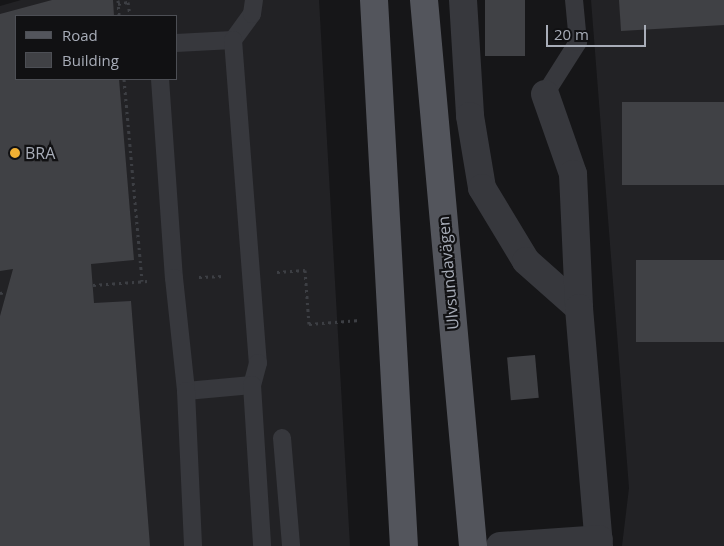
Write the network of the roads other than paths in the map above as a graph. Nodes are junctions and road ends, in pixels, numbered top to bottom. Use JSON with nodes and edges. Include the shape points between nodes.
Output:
{"nodes":[{"id":1,"x":254,"y":0,"type":"edge"},
{"id":2,"x":374,"y":0,"type":"edge"},
{"id":3,"x":424,"y":0,"type":"edge"},
{"id":4,"x":463,"y":0,"type":"edge"},
{"id":5,"x":574,"y":0,"type":"edge"},
{"id":6,"x":233,"y":40,"type":"junction"},
{"id":7,"x":178,"y":43,"type":"edge"},
{"id":8,"x":160,"y":80,"type":"edge"},
{"id":9,"x":546,"y":94,"type":"joint"},
{"id":10,"x":579,"y":308,"type":"junction"},
{"id":11,"x":252,"y":384,"type":"junction"},
{"id":12,"x":186,"y":391,"type":"junction"},
{"id":13,"x":282,"y":438,"type":"dead end"},
{"id":14,"x":599,"y":542,"type":"edge"},
{"id":15,"x":193,"y":546,"type":"edge"},
{"id":16,"x":262,"y":546,"type":"edge"},
{"id":17,"x":291,"y":546,"type":"edge"},
{"id":18,"x":404,"y":546,"type":"edge"},
{"id":19,"x":473,"y":546,"type":"edge"},
{"id":20,"x":500,"y":546,"type":"edge"}],
"edges":[{"from":1,"to":6,"type":"lane","via":[[252,14]]},
{"from":2,"to":18,"type":"main road"},
{"from":3,"to":19,"type":"main road","name":"Ulvsundavägen"},
{"from":4,"to":10,"type":"street","via":[[470,116],[482,188],[526,261]]},
{"from":5,"to":9,"type":"lane","via":[[578,42]]},
{"from":6,"to":7,"type":"lane"},
{"from":6,"to":11,"type":"lane","via":[[258,363]]},
{"from":8,"to":12,"type":"lane","via":[[174,278]]},
{"from":9,"to":10,"type":"street","via":[[573,174]]},
{"from":10,"to":14,"type":"street"},
{"from":11,"to":12,"type":"lane"},
{"from":11,"to":16,"type":"lane"},
{"from":12,"to":15,"type":"lane"},
{"from":13,"to":17,"type":"lane"},
{"from":14,"to":20,"type":"street"}]}
